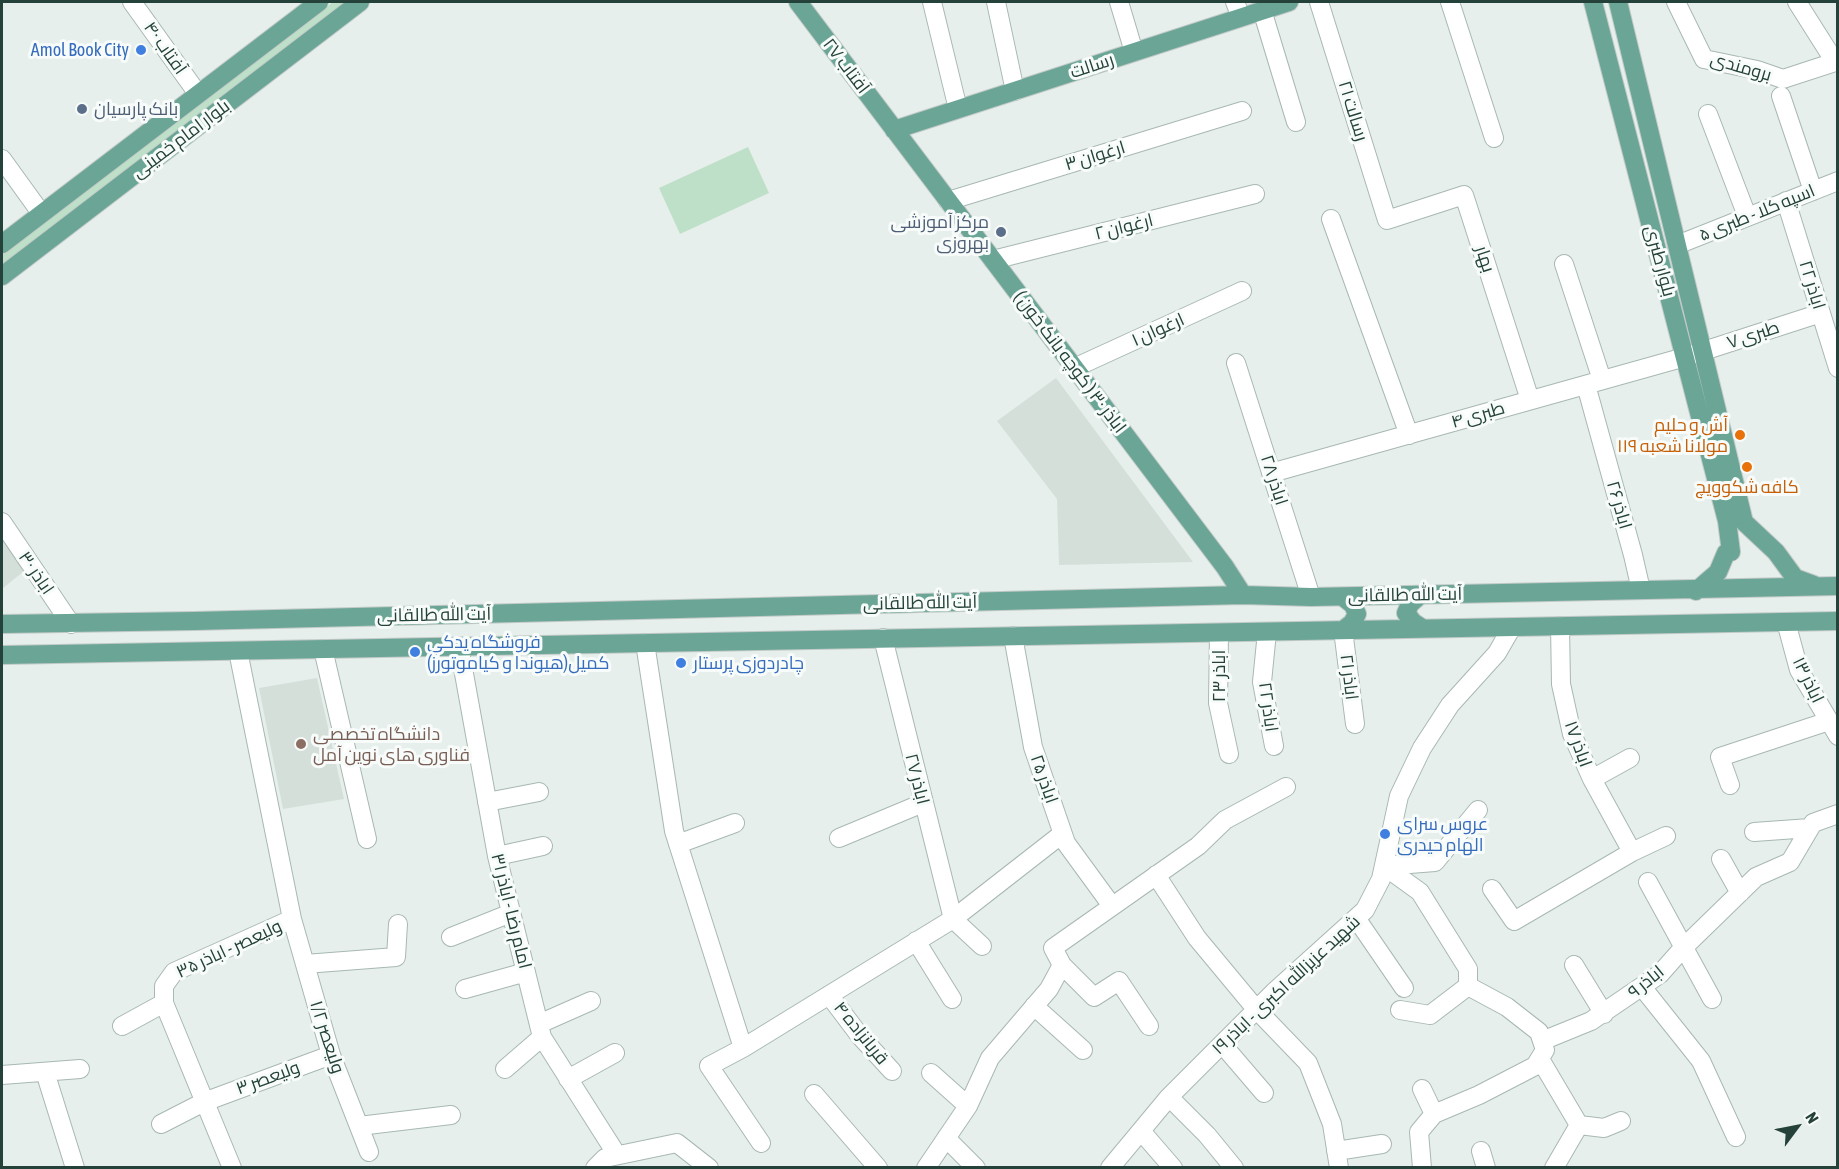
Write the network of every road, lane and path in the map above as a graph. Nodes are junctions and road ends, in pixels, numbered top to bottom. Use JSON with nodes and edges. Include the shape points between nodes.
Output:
{"nodes":[{"id":1,"x":132,"y":2,"type":"edge"},
{"id":2,"x":319,"y":2,"type":"edge"},
{"id":3,"x":360,"y":2,"type":"edge"},
{"id":4,"x":798,"y":2,"type":"edge"},
{"id":5,"x":932,"y":2,"type":"edge"},
{"id":6,"x":996,"y":2,"type":"edge"},
{"id":7,"x":1119,"y":2,"type":"edge"},
{"id":8,"x":1289,"y":2,"type":"edge"},
{"id":9,"x":1319,"y":2,"type":"edge"},
{"id":10,"x":1450,"y":2,"type":"edge"},
{"id":11,"x":1618,"y":2,"type":"edge"},
{"id":12,"x":1677,"y":2,"type":"edge"},
{"id":13,"x":1797,"y":2,"type":"edge"},
{"id":14,"x":1593,"y":5,"type":"edge"},
{"id":15,"x":1238,"y":9,"type":"edge"},
{"id":16,"x":1262,"y":10,"type":"junction"},
{"id":17,"x":268,"y":40,"type":"junction"},
{"id":18,"x":1134,"y":52,"type":"junction"},
{"id":19,"x":284,"y":60,"type":"junction"},
{"id":20,"x":1836,"y":61,"type":"edge"},
{"id":21,"x":1015,"y":90,"type":"junction"},
{"id":22,"x":198,"y":94,"type":"junction"},
{"id":23,"x":1781,"y":96,"type":"dead end"},
{"id":24,"x":958,"y":109,"type":"junction"},
{"id":25,"x":1242,"y":111,"type":"dead end"},
{"id":26,"x":1708,"y":114,"type":"dead end"},
{"id":27,"x":1296,"y":122,"type":"dead end"},
{"id":28,"x":894,"y":130,"type":"junction"},
{"id":29,"x":1494,"y":138,"type":"dead end"},
{"id":30,"x":2,"y":159,"type":"edge"},
{"id":31,"x":1838,"y":181,"type":"edge"},
{"id":32,"x":1813,"y":191,"type":"junction"},
{"id":33,"x":1255,"y":194,"type":"dead end"},
{"id":34,"x":948,"y":201,"type":"junction"},
{"id":35,"x":1786,"y":201,"type":"junction"},
{"id":36,"x":41,"y":213,"type":"junction"},
{"id":37,"x":1747,"y":216,"type":"junction"},
{"id":38,"x":1331,"y":219,"type":"dead end"},
{"id":39,"x":1387,"y":220,"type":"joint"},
{"id":40,"x":2,"y":244,"type":"edge"},
{"id":41,"x":1677,"y":245,"type":"junction"},
{"id":42,"x":993,"y":260,"type":"junction"},
{"id":43,"x":1564,"y":264,"type":"dead end"},
{"id":44,"x":2,"y":276,"type":"edge"},
{"id":45,"x":1242,"y":291,"type":"dead end"},
{"id":46,"x":1821,"y":313,"type":"junction"},
{"id":47,"x":1703,"y":351,"type":"junction"},
{"id":48,"x":1685,"y":357,"type":"junction"},
{"id":49,"x":1236,"y":363,"type":"dead end"},
{"id":50,"x":1074,"y":368,"type":"junction"},
{"id":51,"x":1838,"y":368,"type":"edge"},
{"id":52,"x":1594,"y":383,"type":"junction"},
{"id":53,"x":1530,"y":400,"type":"junction"},
{"id":54,"x":1409,"y":435,"type":"junction"},
{"id":55,"x":1271,"y":473,"type":"junction"},
{"id":56,"x":1736,"y":521,"type":"junction"},
{"id":57,"x":2,"y":522,"type":"edge"},
{"id":58,"x":1828,"y":587,"type":"edge"},
{"id":59,"x":1641,"y":590,"type":"junction"},
{"id":60,"x":1696,"y":591,"type":"junction"},
{"id":61,"x":1243,"y":595,"type":"junction"},
{"id":62,"x":1420,"y":595,"type":"junction"},
{"id":63,"x":1311,"y":597,"type":"junction"},
{"id":64,"x":1343,"y":597,"type":"junction"},
{"id":65,"x":1838,"y":621,"type":"edge"},
{"id":66,"x":1786,"y":622,"type":"junction"},
{"id":67,"x":2,"y":624,"type":"edge"},
{"id":68,"x":70,"y":624,"type":"junction"},
{"id":69,"x":1560,"y":626,"type":"junction"},
{"id":70,"x":1512,"y":627,"type":"junction"},
{"id":71,"x":1422,"y":628,"type":"junction"},
{"id":72,"x":1343,"y":630,"type":"junction"},
{"id":73,"x":1267,"y":632,"type":"junction"},
{"id":74,"x":1219,"y":633,"type":"junction"},
{"id":75,"x":1013,"y":636,"type":"junction"},
{"id":76,"x":882,"y":638,"type":"junction"},
{"id":77,"x":645,"y":643,"type":"junction"},
{"id":78,"x":459,"y":646,"type":"junction"},
{"id":79,"x":323,"y":649,"type":"junction"},
{"id":80,"x":238,"y":651,"type":"junction"},
{"id":81,"x":2,"y":656,"type":"edge"},
{"id":82,"x":1355,"y":724,"type":"dead end"},
{"id":83,"x":1833,"y":728,"type":"edge"},
{"id":84,"x":1274,"y":746,"type":"dead end"},
{"id":85,"x":1229,"y":754,"type":"dead end"},
{"id":86,"x":1630,"y":758,"type":"dead end"},
{"id":87,"x":1592,"y":779,"type":"junction"},
{"id":88,"x":1730,"y":785,"type":"dead end"},
{"id":89,"x":1286,"y":787,"type":"dead end"},
{"id":90,"x":539,"y":792,"type":"dead end"},
{"id":91,"x":488,"y":802,"type":"junction"},
{"id":92,"x":924,"y":803,"type":"junction"},
{"id":93,"x":1479,"y":810,"type":"dead end"},
{"id":94,"x":1838,"y":814,"type":"edge"},
{"id":95,"x":735,"y":822,"type":"dead end"},
{"id":96,"x":1810,"y":828,"type":"junction"},
{"id":97,"x":1754,"y":832,"type":"dead end"},
{"id":98,"x":1062,"y":834,"type":"junction"},
{"id":99,"x":1666,"y":836,"type":"dead end"},
{"id":100,"x":839,"y":838,"type":"dead end"},
{"id":101,"x":367,"y":839,"type":"dead end"},
{"id":102,"x":678,"y":844,"type":"junction"},
{"id":103,"x":543,"y":846,"type":"dead end"},
{"id":104,"x":1632,"y":852,"type":"junction"},
{"id":105,"x":497,"y":856,"type":"junction"},
{"id":106,"x":1721,"y":859,"type":"dead end"},
{"id":107,"x":1384,"y":866,"type":"junction"},
{"id":108,"x":1156,"y":875,"type":"junction"},
{"id":109,"x":1648,"y":882,"type":"dead end"},
{"id":110,"x":1492,"y":890,"type":"dead end"},
{"id":111,"x":1740,"y":893,"type":"junction"},
{"id":112,"x":1112,"y":906,"type":"junction"},
{"id":113,"x":511,"y":913,"type":"junction"},
{"id":114,"x":1356,"y":918,"type":"junction"},
{"id":115,"x":292,"y":919,"type":"junction"},
{"id":116,"x":952,"y":919,"type":"junction"},
{"id":117,"x":398,"y":924,"type":"dead end"},
{"id":118,"x":451,"y":937,"type":"dead end"},
{"id":119,"x":916,"y":941,"type":"junction"},
{"id":120,"x":982,"y":946,"type":"dead end"},
{"id":121,"x":1683,"y":948,"type":"junction"},
{"id":122,"x":304,"y":964,"type":"junction"},
{"id":123,"x":1062,"y":965,"type":"junction"},
{"id":124,"x":1574,"y":965,"type":"dead end"},
{"id":125,"x":526,"y":972,"type":"junction"},
{"id":126,"x":1468,"y":986,"type":"junction"},
{"id":127,"x":1642,"y":987,"type":"junction"},
{"id":128,"x":1404,"y":988,"type":"dead end"},
{"id":129,"x":465,"y":989,"type":"dead end"},
{"id":130,"x":829,"y":994,"type":"junction"},
{"id":131,"x":952,"y":999,"type":"dead end"},
{"id":132,"x":1712,"y":999,"type":"dead end"},
{"id":133,"x":591,"y":1001,"type":"dead end"},
{"id":134,"x":164,"y":1003,"type":"junction"},
{"id":135,"x":1034,"y":1006,"type":"junction"},
{"id":136,"x":1256,"y":1009,"type":"junction"},
{"id":137,"x":1400,"y":1010,"type":"dead end"},
{"id":138,"x":1604,"y":1014,"type":"junction"},
{"id":139,"x":122,"y":1026,"type":"dead end"},
{"id":140,"x":1149,"y":1026,"type":"dead end"},
{"id":141,"x":541,"y":1031,"type":"junction"},
{"id":142,"x":1222,"y":1044,"type":"junction"},
{"id":143,"x":743,"y":1048,"type":"junction"},
{"id":144,"x":1083,"y":1050,"type":"dead end"},
{"id":145,"x":1541,"y":1050,"type":"junction"},
{"id":146,"x":615,"y":1053,"type":"dead end"},
{"id":147,"x":331,"y":1055,"type":"junction"},
{"id":148,"x":80,"y":1069,"type":"dead end"},
{"id":149,"x":505,"y":1069,"type":"dead end"},
{"id":150,"x":892,"y":1071,"type":"dead end"},
{"id":151,"x":45,"y":1072,"type":"junction"},
{"id":152,"x":931,"y":1074,"type":"dead end"},
{"id":153,"x":2,"y":1075,"type":"edge"},
{"id":154,"x":568,"y":1079,"type":"junction"},
{"id":155,"x":1422,"y":1089,"type":"dead end"},
{"id":156,"x":1264,"y":1093,"type":"dead end"},
{"id":157,"x":814,"y":1094,"type":"dead end"},
{"id":158,"x":1169,"y":1097,"type":"junction"},
{"id":159,"x":204,"y":1102,"type":"junction"},
{"id":160,"x":968,"y":1106,"type":"junction"},
{"id":161,"x":1434,"y":1114,"type":"junction"},
{"id":162,"x":451,"y":1115,"type":"dead end"},
{"id":163,"x":1621,"y":1121,"type":"dead end"},
{"id":164,"x":161,"y":1124,"type":"dead end"},
{"id":165,"x":1578,"y":1125,"type":"junction"},
{"id":166,"x":359,"y":1126,"type":"junction"},
{"id":167,"x":1141,"y":1131,"type":"junction"},
{"id":168,"x":1736,"y":1137,"type":"dead end"},
{"id":169,"x":946,"y":1138,"type":"junction"},
{"id":170,"x":761,"y":1143,"type":"dead end"},
{"id":171,"x":1382,"y":1144,"type":"dead end"},
{"id":172,"x":369,"y":1152,"type":"dead end"},
{"id":173,"x":617,"y":1155,"type":"junction"},
{"id":174,"x":1338,"y":1159,"type":"edge"},
{"id":175,"x":75,"y":1167,"type":"edge"},
{"id":176,"x":232,"y":1167,"type":"edge"},
{"id":177,"x":595,"y":1167,"type":"edge"},
{"id":178,"x":709,"y":1167,"type":"edge"},
{"id":179,"x":878,"y":1167,"type":"edge"},
{"id":180,"x":926,"y":1167,"type":"edge"},
{"id":181,"x":976,"y":1167,"type":"edge"},
{"id":182,"x":1110,"y":1167,"type":"edge"},
{"id":183,"x":1173,"y":1167,"type":"edge"},
{"id":184,"x":1234,"y":1167,"type":"edge"},
{"id":185,"x":1422,"y":1167,"type":"edge"},
{"id":186,"x":1554,"y":1167,"type":"edge"}],
"edges":[{"from":1,"to":22,"type":"street","name":"آفتاب ۴۰"},
{"from":2,"to":17,"type":"main road"},
{"from":3,"to":19,"type":"main road","name":"بلوار امام خمینی"},
{"from":4,"to":28,"type":"main road","name":"آفتاب ۲۷"},
{"from":5,"to":24,"type":"street"},
{"from":6,"to":21,"type":"street"},
{"from":7,"to":18,"type":"street"},
{"from":8,"to":16,"type":"main road","name":"رسالت"},
{"from":9,"to":39,"type":"street","name":"رسالت ۲۱"},
{"from":10,"to":29,"type":"street"},
{"from":11,"to":41,"type":"main road","name":"بلوار طبری"},
{"from":12,"to":20,"type":"street","name":"برومندی","via":[[1704,59],[1783,79]]},
{"from":13,"to":20,"type":"street"},
{"from":14,"to":48,"type":"main road","name":"بلوار طبری"},
{"from":15,"to":16,"type":"main road","name":"رسالت"},
{"from":15,"to":18,"type":"main road","name":"رسالت"},
{"from":16,"to":27,"type":"street"},
{"from":17,"to":19,"type":"main road"},
{"from":17,"to":22,"type":"main road"},
{"from":18,"to":21,"type":"main road","name":"رسالت"},
{"from":19,"to":44,"type":"main road","name":"بلوار امام خمینی"},
{"from":21,"to":24,"type":"main road","name":"رسالت"},
{"from":22,"to":36,"type":"main road"},
{"from":23,"to":32,"type":"street"},
{"from":24,"to":28,"type":"main road","name":"رسالت"},
{"from":25,"to":34,"type":"street","name":"ارغوان ۳"},
{"from":26,"to":37,"type":"street"},
{"from":28,"to":34,"type":"main road","name":"اباذر ۳۰ ( کوچه بانک خون )"},
{"from":30,"to":36,"type":"street"},
{"from":31,"to":32,"type":"street","name":"اسپه کلا - طبری ۵"},
{"from":32,"to":35,"type":"street","name":"اسپه کلا - طبری ۵"},
{"from":33,"to":42,"type":"street","name":"ارغوان ۲"},
{"from":34,"to":42,"type":"main road","name":"اباذر ۳۰ ( کوچه بانک خون )"},
{"from":35,"to":37,"type":"street","name":"اسپه کلا - طبری ۵"},
{"from":35,"to":46,"type":"street","name":"اباذر ۲۲"},
{"from":36,"to":40,"type":"main road"},
{"from":37,"to":41,"type":"street","name":"اسپه کلا - طبری ۵"},
{"from":38,"to":54,"type":"street"},
{"from":39,"to":53,"type":"street","name":"بهار","via":[[1464,195]]},
{"from":41,"to":47,"type":"main road","name":"بلوار طبری"},
{"from":42,"to":50,"type":"main road","name":"اباذر ۳۰ ( کوچه بانک خون )"},
{"from":43,"to":52,"type":"street","name":"اباذر ۲۶"},
{"from":45,"to":50,"type":"street","name":"ارغوان ۱"},
{"from":46,"to":47,"type":"street","name":"طبری ۷"},
{"from":46,"to":51,"type":"street","name":"اباذر ۲۲"},
{"from":47,"to":48,"type":"street","name":"طبری ۷"},
{"from":47,"to":56,"type":"main road","name":"بلوار طبری"},
{"from":48,"to":52,"type":"street","name":"طبری ۴"},
{"from":48,"to":56,"type":"main road","name":"بلوار طبری"},
{"from":49,"to":55,"type":"street","name":"اباذر ۲۸"},
{"from":50,"to":61,"type":"main road","name":"اباذر ۳۰ ( کوچه بانک خون )"},
{"from":52,"to":53,"type":"street","name":"طبری ۴"},
{"from":52,"to":59,"type":"street","name":"اباذر ۲۶"},
{"from":53,"to":54,"type":"street","name":"طبری ۴"},
{"from":54,"to":55,"type":"street","name":"طبری ۴"},
{"from":55,"to":63,"type":"street","name":"اباذر ۲۸"},
{"from":56,"to":58,"type":"main road","via":[[1776,552],[1795,578]]},
{"from":56,"to":60,"type":"main road","via":[[1731,552],[1726,553],[1718,572]]},
{"from":57,"to":68,"type":"street","name":"اباذر ۳۰"},
{"from":58,"to":60,"type":"main road","name":"آیت الله طالقانی"},
{"from":59,"to":60,"type":"main road","name":"آیت الله طالقانی"},
{"from":59,"to":62,"type":"main road","name":"آیت الله طالقانی"},
{"from":61,"to":63,"type":"main road","name":"آیت الله طالقانی"},
{"from":61,"to":68,"type":"main road","name":"آیت الله طالقانی"},
{"from":62,"to":64,"type":"main road","name":"آیت الله طالقانی"},
{"from":62,"to":71,"type":"main road","via":[[1406,614]]},
{"from":63,"to":64,"type":"main road","name":"آیت الله طالقانی"},
{"from":64,"to":72,"type":"main road","via":[[1357,615]]},
{"from":65,"to":66,"type":"main road","name":"آیت الله طالقانی"},
{"from":66,"to":69,"type":"main road","name":"آیت الله طالقانی"},
{"from":66,"to":83,"type":"street","name":"اباذر ۱۳","via":[[1799,670]]},
{"from":67,"to":68,"type":"main road","name":"آیت الله طالقانی"},
{"from":69,"to":70,"type":"main road","name":"آیت الله طالقانی"},
{"from":69,"to":87,"type":"street","name":"اباذر ۱۷","via":[[1563,694],[1572,734]]},
{"from":70,"to":71,"type":"main road","name":"آیت الله طالقانی"},
{"from":70,"to":107,"type":"street","name":"شهید عزیزالله اکبری - اباذر ۱۹","via":[[1497,652],[1450,705],[1422,748],[1400,796]]},
{"from":71,"to":72,"type":"main road","name":"آیت الله طالقانی"},
{"from":72,"to":73,"type":"main road","name":"آیت الله طالقانی"},
{"from":72,"to":82,"type":"street","name":"اباذر ۲۱"},
{"from":73,"to":74,"type":"main road","name":"آیت الله طالقانی"},
{"from":73,"to":84,"type":"street","name":"اباذر ۲۲","via":[[1262,682]]},
{"from":74,"to":75,"type":"main road","name":"آیت الله طالقانی"},
{"from":74,"to":85,"type":"street","name":"اباذر ۲۳","via":[[1218,703]]},
{"from":75,"to":76,"type":"main road","name":"آیت الله طالقانی"},
{"from":75,"to":98,"type":"street","name":"اباذر ۲۵","via":[[1033,747]]},
{"from":76,"to":77,"type":"main road","name":"آیت الله طالقانی"},
{"from":76,"to":92,"type":"street","name":"اباذر ۲۷"},
{"from":77,"to":78,"type":"main road","name":"آیت الله طالقانی"},
{"from":77,"to":102,"type":"street"},
{"from":78,"to":79,"type":"main road","name":"آیت الله طالقانی"},
{"from":78,"to":91,"type":"street","name":"امام رضا - اباذر ۳۱"},
{"from":79,"to":80,"type":"main road","name":"آیت الله طالقانی"},
{"from":79,"to":101,"type":"street"},
{"from":80,"to":81,"type":"main road","name":"آیت الله طالقانی"},
{"from":80,"to":115,"type":"street","name":"ولیعصر - اباذر ۳۵"},
{"from":83,"to":88,"type":"street","via":[[1720,757]]},
{"from":86,"to":87,"type":"street"},
{"from":87,"to":104,"type":"street","name":"اباذر ۱۷"},
{"from":89,"to":108,"type":"street","via":[[1225,820],[1198,846]]},
{"from":90,"to":91,"type":"street"},
{"from":91,"to":105,"type":"street","name":"امام رضا - اباذر ۳۱"},
{"from":92,"to":100,"type":"street"},
{"from":92,"to":116,"type":"street","name":"اباذر ۲۷"},
{"from":93,"to":107,"type":"street","via":[[1435,862]]},
{"from":94,"to":96,"type":"street"},
{"from":95,"to":102,"type":"street"},
{"from":96,"to":97,"type":"street"},
{"from":96,"to":111,"type":"street","name":"اباذر ۹","via":[[1790,862],[1756,877]]},
{"from":98,"to":112,"type":"street","name":"اباذر ۲۵"},
{"from":98,"to":116,"type":"street"},
{"from":99,"to":104,"type":"street"},
{"from":102,"to":143,"type":"street"},
{"from":103,"to":105,"type":"street"},
{"from":104,"to":110,"type":"street","via":[[1514,921]]},
{"from":105,"to":113,"type":"street","name":"امام رضا - اباذر ۳۱"},
{"from":106,"to":111,"type":"street"},
{"from":107,"to":114,"type":"street","name":"شهید عزیزالله اکبری - اباذر ۱۹","via":[[1365,910]]},
{"from":107,"to":126,"type":"street","via":[[1420,892],[1468,969]]},
{"from":108,"to":112,"type":"street"},
{"from":108,"to":136,"type":"street","via":[[1197,938]]},
{"from":109,"to":121,"type":"street"},
{"from":111,"to":121,"type":"street","name":"اباذر ۹"},
{"from":112,"to":123,"type":"street","via":[[1053,948]]},
{"from":113,"to":118,"type":"street"},
{"from":113,"to":125,"type":"street","name":"امام رضا - اباذر ۳۱"},
{"from":114,"to":128,"type":"street"},
{"from":114,"to":136,"type":"street","name":"شهید عزیزالله اکبری - اباذر ۱۹"},
{"from":115,"to":122,"type":"street","name":"ولیعصر ۱/۲"},
{"from":115,"to":134,"type":"street","name":"ولیعصر - اباذر ۳۵","via":[[174,972],[164,986]]},
{"from":116,"to":119,"type":"street"},
{"from":116,"to":120,"type":"street"},
{"from":117,"to":122,"type":"street","via":[[396,957]]},
{"from":119,"to":130,"type":"street"},
{"from":119,"to":131,"type":"street"},
{"from":121,"to":127,"type":"street","name":"اباذر ۹"},
{"from":121,"to":132,"type":"street"},
{"from":122,"to":147,"type":"street","name":"ولیعصر ۱/۲"},
{"from":123,"to":135,"type":"street"},
{"from":123,"to":140,"type":"street","via":[[1094,997],[1119,981]]},
{"from":124,"to":138,"type":"street"},
{"from":125,"to":129,"type":"street"},
{"from":125,"to":141,"type":"street","name":"امام رضا - اباذر ۳۱"},
{"from":126,"to":137,"type":"street","via":[[1430,1014]]},
{"from":126,"to":145,"type":"street","via":[[1507,1007],[1539,1032]]},
{"from":127,"to":138,"type":"street","name":"اباذر ۹"},
{"from":127,"to":168,"type":"street","via":[[1701,1061]]},
{"from":130,"to":143,"type":"street"},
{"from":130,"to":150,"type":"street","name":"قربانزاده ۴"},
{"from":133,"to":141,"type":"street"},
{"from":134,"to":139,"type":"street"},
{"from":134,"to":159,"type":"street"},
{"from":135,"to":144,"type":"street"},
{"from":135,"to":160,"type":"street","via":[[990,1058]]},
{"from":136,"to":142,"type":"street","name":"شهید عزیزالله اکبری - اباذر ۱۹"},
{"from":136,"to":174,"type":"street","via":[[1308,1062],[1332,1124]]},
{"from":138,"to":145,"type":"street","name":"اباذر ۹"},
{"from":141,"to":149,"type":"street"},
{"from":141,"to":154,"type":"street","name":"امام رضا - اباذر ۳۱"},
{"from":142,"to":156,"type":"street"},
{"from":142,"to":158,"type":"street","name":"شهید عزیزالله اکبری - اباذر ۱۹"},
{"from":143,"to":170,"type":"street","via":[[709,1066]]},
{"from":145,"to":161,"type":"street","name":"اباذر ۹","via":[[1535,1066]]},
{"from":145,"to":165,"type":"street"},
{"from":146,"to":154,"type":"street"},
{"from":147,"to":159,"type":"street","name":"ولیعصر ۳"},
{"from":147,"to":166,"type":"street","name":"ولیعصر ۱/۲"},
{"from":148,"to":151,"type":"street"},
{"from":151,"to":153,"type":"street"},
{"from":151,"to":175,"type":"street"},
{"from":152,"to":160,"type":"street"},
{"from":154,"to":173,"type":"street","name":"امام رضا - اباذر ۳۱"},
{"from":155,"to":161,"type":"street"},
{"from":157,"to":179,"type":"street"},
{"from":158,"to":167,"type":"street","name":"شهید عزیزالله اکبری - اباذر ۱۹"},
{"from":158,"to":184,"type":"street"},
{"from":159,"to":164,"type":"street","name":"ولیعصر ۳"},
{"from":159,"to":176,"type":"street"},
{"from":160,"to":169,"type":"street"},
{"from":161,"to":185,"type":"street","via":[[1419,1132]]},
{"from":162,"to":166,"type":"street"},
{"from":163,"to":165,"type":"street","via":[[1604,1128]]},
{"from":165,"to":186,"type":"street"},
{"from":166,"to":172,"type":"street","name":"ولیعصر ۱/۲"},
{"from":167,"to":182,"type":"street","name":"شهید عزیزالله اکبری - اباذر ۱۹"},
{"from":167,"to":183,"type":"street"},
{"from":169,"to":180,"type":"street"},
{"from":169,"to":181,"type":"street"},
{"from":171,"to":174,"type":"street"},
{"from":173,"to":177,"type":"street","via":[[605,1158]]},
{"from":173,"to":178,"type":"street","via":[[677,1143]]}]}
